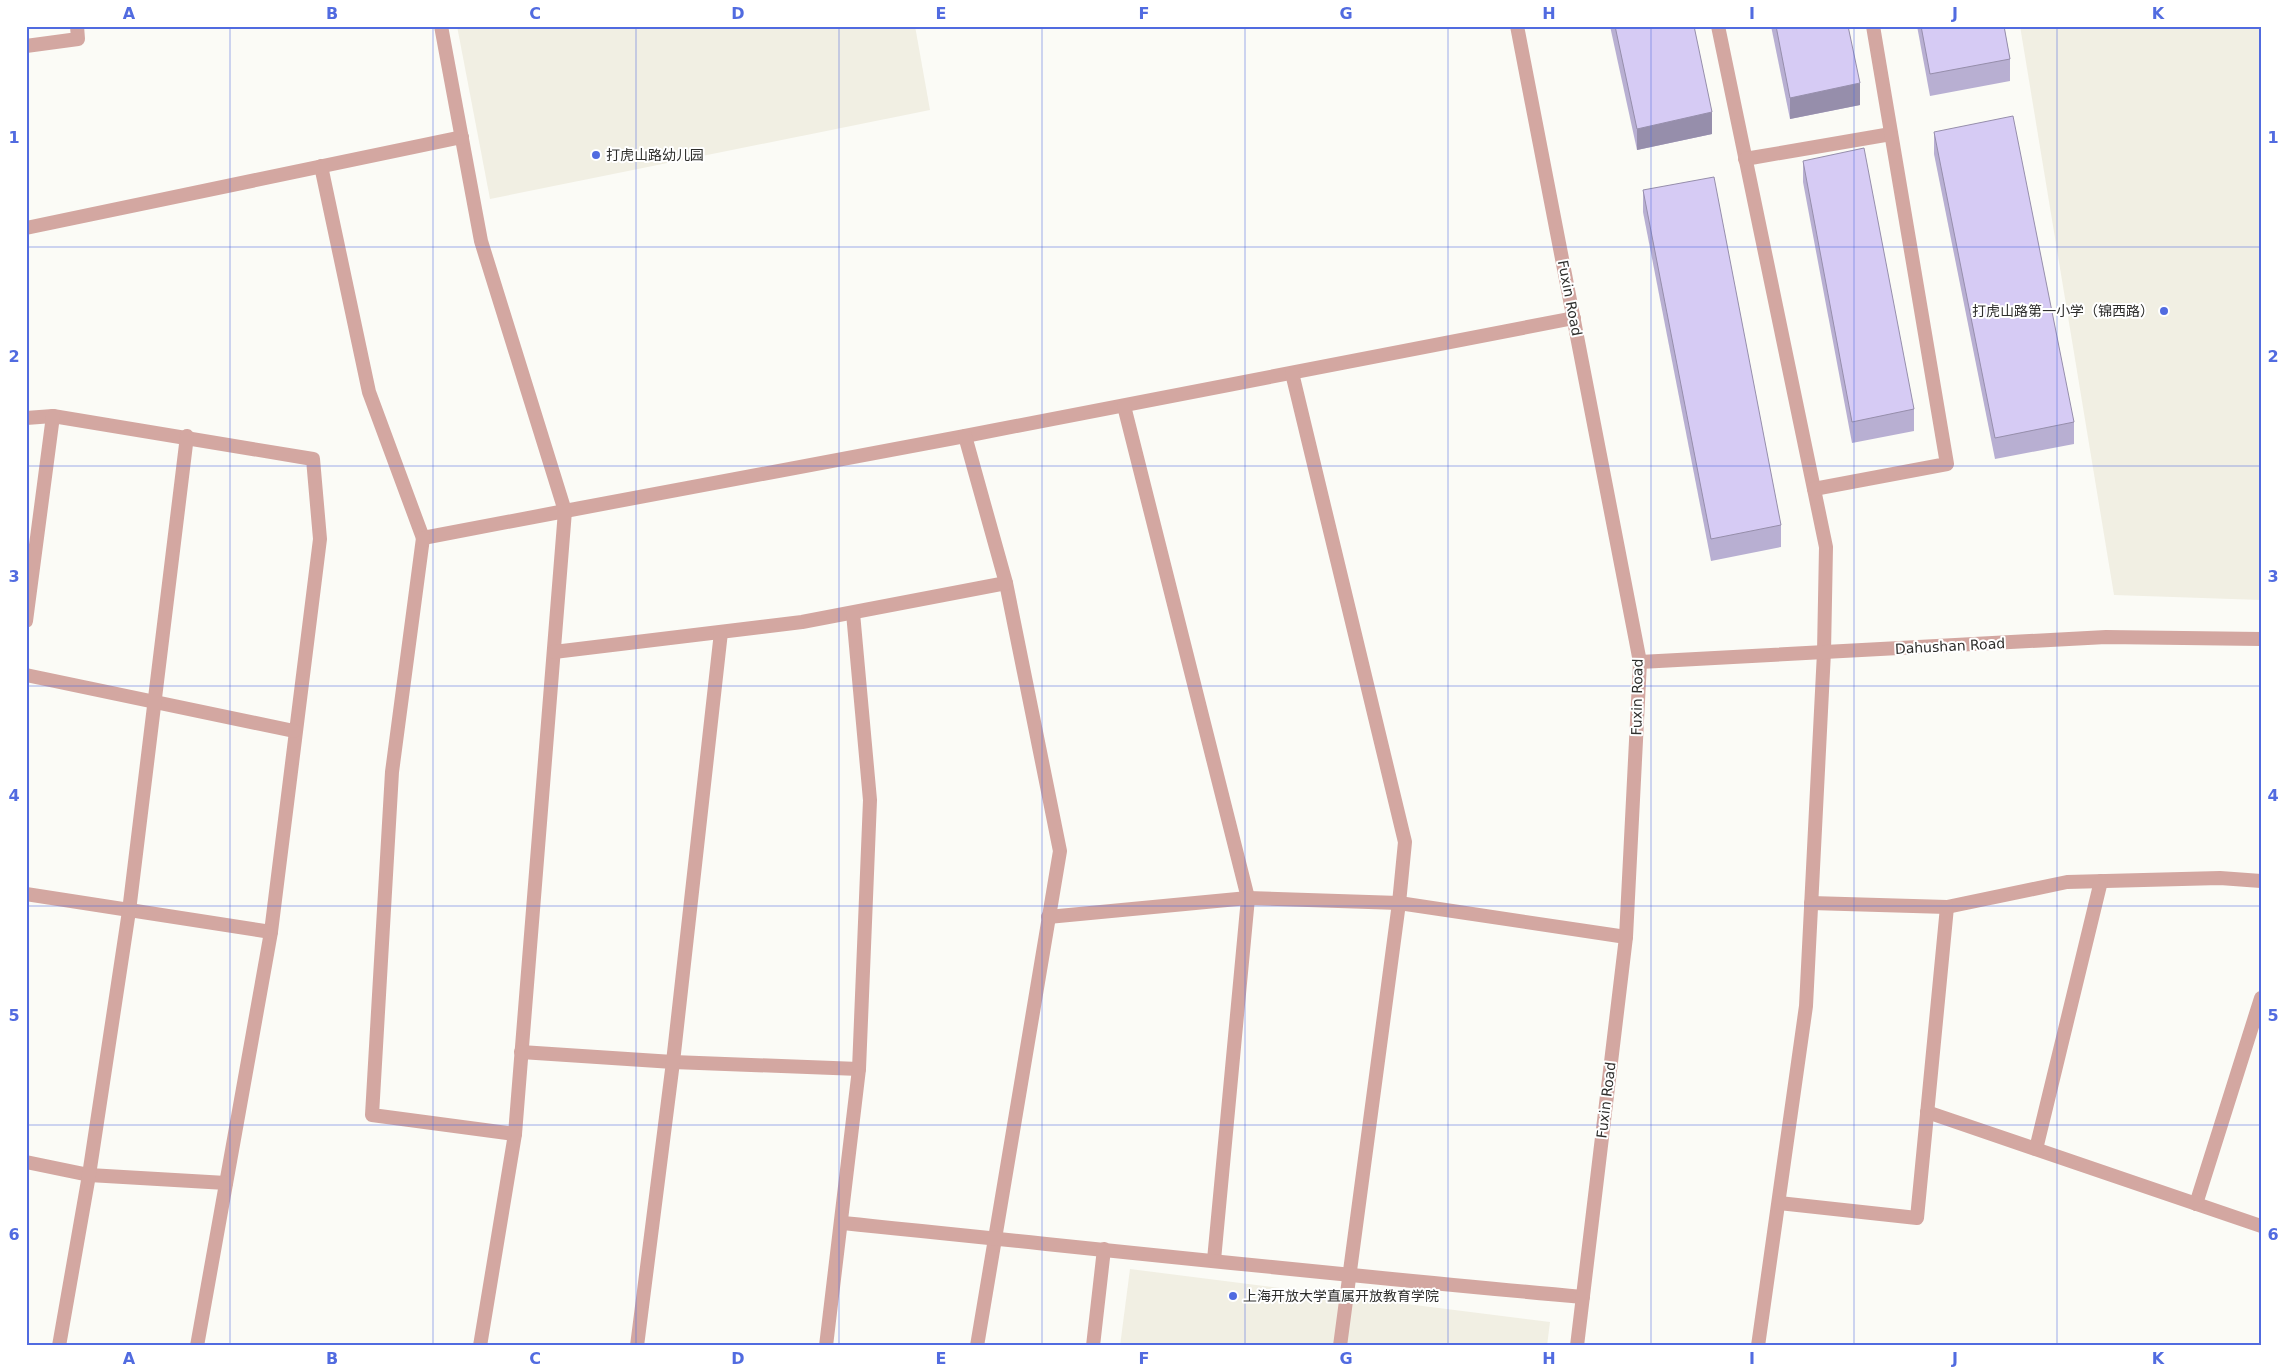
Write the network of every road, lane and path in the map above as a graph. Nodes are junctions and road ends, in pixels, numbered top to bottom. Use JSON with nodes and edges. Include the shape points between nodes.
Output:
{"nodes":[{"id":1,"x":77,"y":26,"type":"edge"},
{"id":2,"x":441,"y":26,"type":"edge"},
{"id":3,"x":1518,"y":26,"type":"edge"},
{"id":4,"x":1718,"y":26,"type":"edge"},
{"id":5,"x":1873,"y":26,"type":"edge"},
{"id":6,"x":26,"y":46,"type":"edge"},
{"id":7,"x":1891,"y":134,"type":"junction"},
{"id":8,"x":462,"y":136,"type":"junction"},
{"id":9,"x":1746,"y":158,"type":"junction"},
{"id":10,"x":321,"y":166,"type":"junction"},
{"id":11,"x":26,"y":228,"type":"edge"},
{"id":12,"x":1574,"y":318,"type":"junction"},
{"id":13,"x":1292,"y":373,"type":"junction"},
{"id":14,"x":1124,"y":406,"type":"junction"},
{"id":15,"x":53,"y":416,"type":"junction"},
{"id":16,"x":26,"y":418,"type":"edge"},
{"id":17,"x":187,"y":436,"type":"junction"},
{"id":18,"x":965,"y":436,"type":"junction"},
{"id":19,"x":1814,"y":489,"type":"junction"},
{"id":20,"x":565,"y":511,"type":"junction"},
{"id":21,"x":423,"y":538,"type":"junction"},
{"id":22,"x":1006,"y":583,"type":"junction"},
{"id":23,"x":853,"y":613,"type":"junction"},
{"id":24,"x":26,"y":621,"type":"edge"},
{"id":25,"x":721,"y":632,"type":"junction"},
{"id":26,"x":2261,"y":639,"type":"edge"},
{"id":27,"x":554,"y":652,"type":"junction"},
{"id":28,"x":1824,"y":652,"type":"junction"},
{"id":29,"x":1640,"y":662,"type":"junction"},
{"id":30,"x":26,"y":675,"type":"edge"},
{"id":31,"x":156,"y":701,"type":"junction"},
{"id":32,"x":294,"y":731,"type":"junction"},
{"id":33,"x":2102,"y":881,"type":"junction"},
{"id":34,"x":2261,"y":881,"type":"edge"},
{"id":35,"x":26,"y":894,"type":"edge"},
{"id":36,"x":1248,"y":898,"type":"junction"},
{"id":37,"x":1399,"y":903,"type":"junction"},
{"id":38,"x":1811,"y":903,"type":"junction"},
{"id":39,"x":1947,"y":907,"type":"junction"},
{"id":40,"x":129,"y":911,"type":"junction"},
{"id":41,"x":1048,"y":917,"type":"junction"},
{"id":42,"x":271,"y":932,"type":"junction"},
{"id":43,"x":1626,"y":937,"type":"junction"},
{"id":44,"x":2261,"y":998,"type":"edge"},
{"id":45,"x":521,"y":1052,"type":"junction"},
{"id":46,"x":673,"y":1062,"type":"junction"},
{"id":47,"x":859,"y":1068,"type":"junction"},
{"id":48,"x":1927,"y":1112,"type":"junction"},
{"id":49,"x":515,"y":1134,"type":"junction"},
{"id":50,"x":2036,"y":1149,"type":"junction"},
{"id":51,"x":26,"y":1162,"type":"edge"},
{"id":52,"x":89,"y":1175,"type":"junction"},
{"id":53,"x":226,"y":1183,"type":"junction"},
{"id":54,"x":1779,"y":1204,"type":"junction"},
{"id":55,"x":2196,"y":1204,"type":"junction"},
{"id":56,"x":843,"y":1223,"type":"junction"},
{"id":57,"x":2261,"y":1226,"type":"edge"},
{"id":58,"x":994,"y":1238,"type":"junction"},
{"id":59,"x":1104,"y":1249,"type":"junction"},
{"id":60,"x":1214,"y":1260,"type":"junction"},
{"id":61,"x":1349,"y":1276,"type":"junction"},
{"id":62,"x":1582,"y":1296,"type":"junction"},
{"id":63,"x":59,"y":1346,"type":"edge"},
{"id":64,"x":197,"y":1346,"type":"edge"},
{"id":65,"x":480,"y":1346,"type":"edge"},
{"id":66,"x":637,"y":1346,"type":"edge"},
{"id":67,"x":826,"y":1346,"type":"edge"},
{"id":68,"x":977,"y":1346,"type":"edge"},
{"id":69,"x":1093,"y":1346,"type":"edge"},
{"id":70,"x":1340,"y":1346,"type":"edge"},
{"id":71,"x":1577,"y":1346,"type":"edge"},
{"id":72,"x":1758,"y":1346,"type":"edge"}],
"edges":[{"from":1,"to":6,"type":"street","via":[[78,39]]},
{"from":2,"to":8,"type":"street"},
{"from":3,"to":12,"type":"street","name":"Fuxin Road"},
{"from":4,"to":9,"type":"street"},
{"from":5,"to":7,"type":"street"},
{"from":7,"to":9,"type":"street"},
{"from":7,"to":19,"type":"street","via":[[1947,464]]},
{"from":8,"to":10,"type":"street"},
{"from":8,"to":20,"type":"street","via":[[481,241]]},
{"from":9,"to":19,"type":"street"},
{"from":10,"to":11,"type":"street"},
{"from":10,"to":21,"type":"street","via":[[369,392]]},
{"from":12,"to":13,"type":"street"},
{"from":12,"to":29,"type":"street","name":"Fuxin Road"},
{"from":13,"to":14,"type":"street"},
{"from":13,"to":37,"type":"street","via":[[1404,842]]},
{"from":14,"to":18,"type":"street"},
{"from":14,"to":36,"type":"street"},
{"from":15,"to":16,"type":"street"},
{"from":15,"to":17,"type":"street"},
{"from":15,"to":24,"type":"street"},
{"from":17,"to":31,"type":"street"},
{"from":17,"to":32,"type":"street","via":[[313,459],[320,539]]},
{"from":18,"to":20,"type":"street"},
{"from":18,"to":22,"type":"street"},
{"from":19,"to":28,"type":"street","via":[[1826,547]]},
{"from":20,"to":21,"type":"street"},
{"from":20,"to":27,"type":"street"},
{"from":21,"to":49,"type":"street","via":[[392,772],[372,1115]]},
{"from":22,"to":23,"type":"street"},
{"from":22,"to":41,"type":"street","via":[[1060,851]]},
{"from":23,"to":25,"type":"street"},
{"from":23,"to":47,"type":"street","via":[[870,800]]},
{"from":25,"to":27,"type":"street"},
{"from":25,"to":46,"type":"street"},
{"from":26,"to":28,"type":"street","name":"Dahushan Road","via":[[2106,637]]},
{"from":27,"to":45,"type":"street"},
{"from":28,"to":29,"type":"street","name":"Dahushan Road"},
{"from":28,"to":38,"type":"street"},
{"from":29,"to":43,"type":"street","name":"Fuxin Road"},
{"from":30,"to":31,"type":"street"},
{"from":31,"to":32,"type":"street"},
{"from":31,"to":40,"type":"street"},
{"from":32,"to":42,"type":"street"},
{"from":33,"to":34,"type":"street","via":[[2220,878]]},
{"from":33,"to":39,"type":"street","via":[[2067,882]]},
{"from":33,"to":50,"type":"street"},
{"from":35,"to":40,"type":"street"},
{"from":36,"to":37,"type":"street"},
{"from":36,"to":41,"type":"street"},
{"from":36,"to":60,"type":"street"},
{"from":37,"to":43,"type":"street"},
{"from":37,"to":61,"type":"street"},
{"from":38,"to":39,"type":"street"},
{"from":38,"to":54,"type":"street","via":[[1806,1006]]},
{"from":39,"to":48,"type":"street"},
{"from":40,"to":42,"type":"street"},
{"from":40,"to":52,"type":"street"},
{"from":41,"to":58,"type":"street"},
{"from":42,"to":53,"type":"street"},
{"from":43,"to":62,"type":"street","name":"Fuxin Road"},
{"from":44,"to":55,"type":"street"},
{"from":45,"to":46,"type":"street"},
{"from":45,"to":49,"type":"street"},
{"from":46,"to":47,"type":"street"},
{"from":46,"to":66,"type":"street"},
{"from":47,"to":56,"type":"street"},
{"from":48,"to":50,"type":"street"},
{"from":48,"to":54,"type":"street","via":[[1917,1218]]},
{"from":49,"to":65,"type":"street"},
{"from":50,"to":55,"type":"street"},
{"from":51,"to":52,"type":"street"},
{"from":52,"to":53,"type":"street"},
{"from":52,"to":63,"type":"street"},
{"from":53,"to":64,"type":"street"},
{"from":54,"to":72,"type":"street"},
{"from":55,"to":57,"type":"street"},
{"from":56,"to":58,"type":"street"},
{"from":56,"to":67,"type":"street"},
{"from":58,"to":59,"type":"street"},
{"from":58,"to":68,"type":"street"},
{"from":59,"to":60,"type":"street"},
{"from":59,"to":69,"type":"street"},
{"from":60,"to":61,"type":"street"},
{"from":61,"to":62,"type":"street"},
{"from":61,"to":70,"type":"street"},
{"from":62,"to":71,"type":"street","name":"Fuxin Road"}]}
